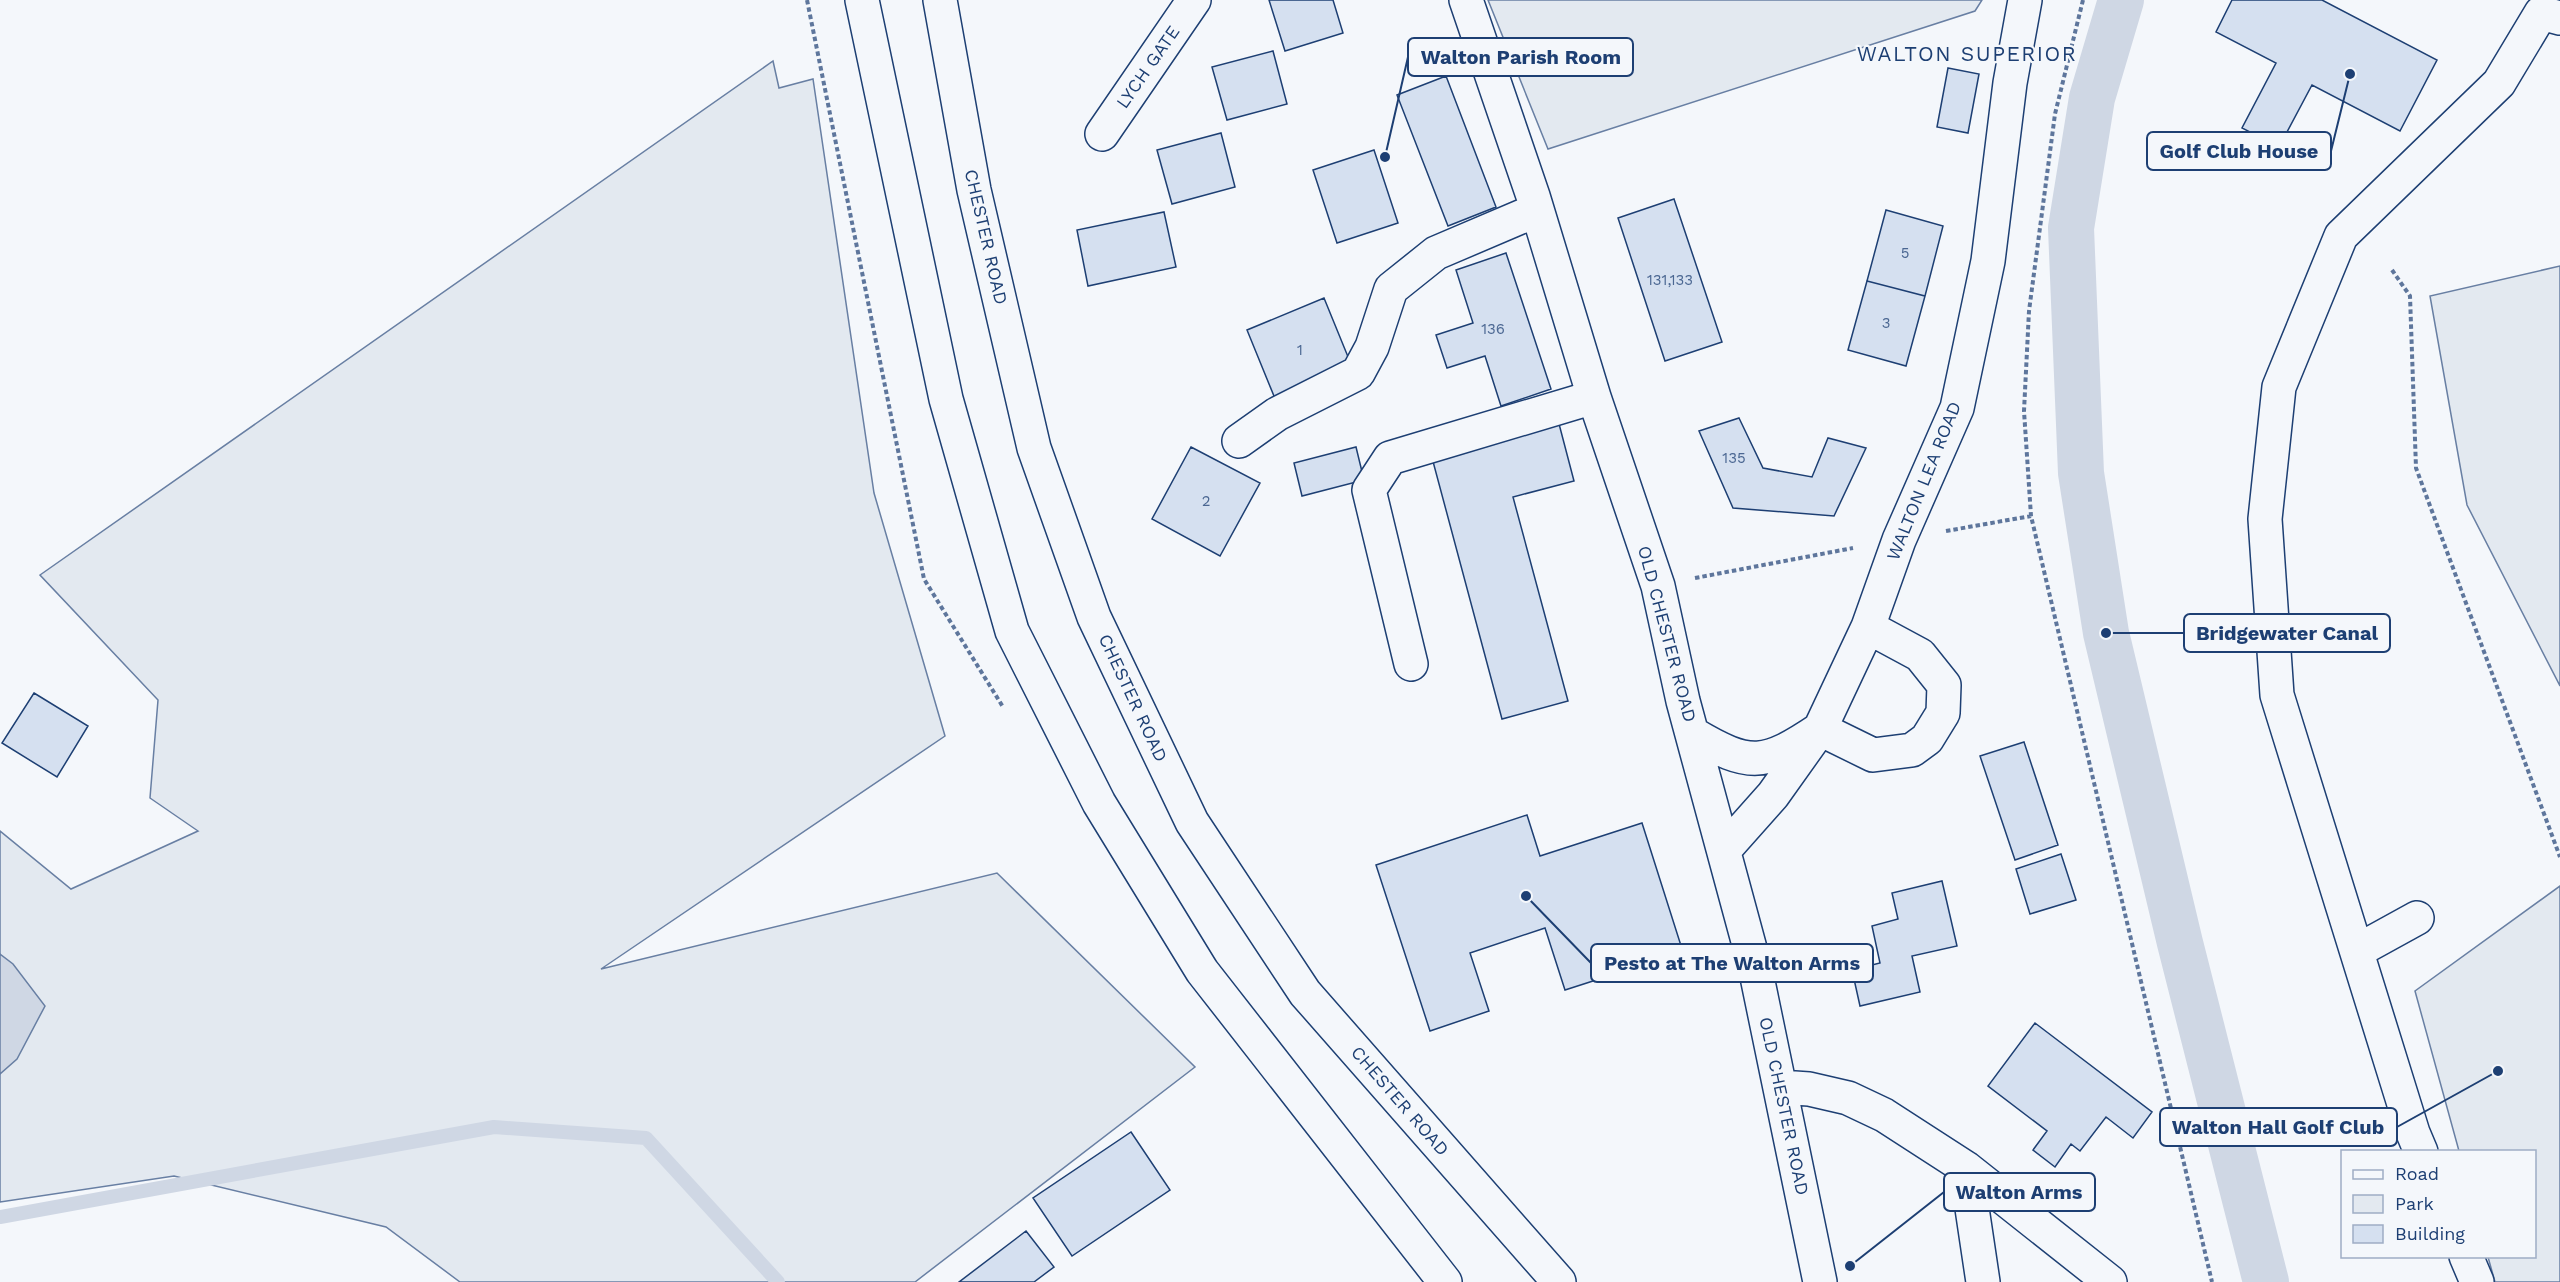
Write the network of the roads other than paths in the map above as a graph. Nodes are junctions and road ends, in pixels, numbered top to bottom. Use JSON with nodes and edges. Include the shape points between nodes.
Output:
{"nodes":[{"id":1,"x":862,"y":0,"type":"edge"},
{"id":2,"x":940,"y":0,"type":"edge"},
{"id":3,"x":1194,"y":0,"type":"edge"},
{"id":4,"x":1466,"y":0,"type":"edge"},
{"id":5,"x":2025,"y":0,"type":"edge"},
{"id":6,"x":2560,"y":18,"type":"edge"},
{"id":7,"x":1102,"y":134,"type":"dead end"},
{"id":8,"x":1537,"y":210,"type":"junction"},
{"id":9,"x":1594,"y":397,"type":"junction"},
{"id":10,"x":1239,"y":441,"type":"dead end"},
{"id":11,"x":1868,"y":627,"type":"junction"},
{"id":12,"x":1411,"y":664,"type":"dead end"},
{"id":13,"x":1820,"y":729,"type":"junction"},
{"id":14,"x":1693,"y":734,"type":"junction"},
{"id":15,"x":1725,"y":849,"type":"junction"},
{"id":16,"x":2417,"y":918,"type":"dead end"},
{"id":17,"x":2357,"y":951,"type":"junction"},
{"id":18,"x":1780,"y":1087,"type":"junction"},
{"id":19,"x":2420,"y":1150,"type":"edge"},
{"id":20,"x":1966,"y":1168,"type":"junction"},
{"id":21,"x":2466,"y":1258,"type":"edge"},
{"id":22,"x":1445,"y":1282,"type":"edge"},
{"id":23,"x":1559,"y":1282,"type":"edge"},
{"id":24,"x":1820,"y":1282,"type":"edge"},
{"id":25,"x":1983,"y":1282,"type":"edge"},
{"id":26,"x":2110,"y":1282,"type":"edge"},
{"id":27,"x":2477,"y":1282,"type":"edge"}],
"edges":[{"from":1,"to":22,"type":"main road","via":[[946,399],[1012,631],[1099,803],[1202,970]]},
{"from":2,"to":23,"type":"main road","name":"CHESTER ROAD","via":[[974,190],[1034,448],[1094,617],[1192,822],[1305,993]]},
{"from":3,"to":7,"type":"main road","name":"LYCH GATE"},
{"from":4,"to":8,"type":"main road","name":"OLD CHESTER ROAD"},
{"from":5,"to":11,"type":"main road","name":"WALTON LEA ROAD","via":[[2010,83],[1988,261],[1957,408],[1899,540]]},
{"from":6,"to":17,"type":"main road","via":[[2541,13],[2499,83],[2341,236],[2279,387],[2265,519],[2277,695]]},
{"from":8,"to":9,"type":"main road","name":"OLD CHESTER ROAD"},
{"from":8,"to":10,"type":"main road","via":[[1436,253],[1391,289],[1372,347],[1358,373],[1277,414]]},
{"from":9,"to":12,"type":"main road","via":[[1390,458],[1369,490]]},
{"from":9,"to":14,"type":"main road","name":"OLD CHESTER ROAD","via":[[1658,586]]},
{"from":11,"to":13,"type":"main road","name":"WALTON LEA ROAD"},
{"from":11,"to":13,"type":"main road","via":[[1920,655],[1944,685],[1943,713],[1928,739],[1912,750],[1874,755]]},
{"from":13,"to":14,"type":"main road","via":[[1796,745],[1756,759],[1724,752]]},
{"from":13,"to":15,"type":"main road","name":"WALTON LEA ROAD","via":[[1773,795]]},
{"from":14,"to":15,"type":"main road","name":"OLD CHESTER ROAD"},
{"from":15,"to":18,"type":"main road","name":"OLD CHESTER ROAD"},
{"from":16,"to":17,"type":"main road"},
{"from":17,"to":19,"type":"main road"},
{"from":18,"to":20,"type":"main road","via":[[1848,1098],[1884,1115]]},
{"from":18,"to":24,"type":"main road","name":"OLD CHESTER ROAD"},
{"from":20,"to":25,"type":"main road"},
{"from":20,"to":26,"type":"main road"},
{"from":21,"to":27,"type":"main road"}]}
